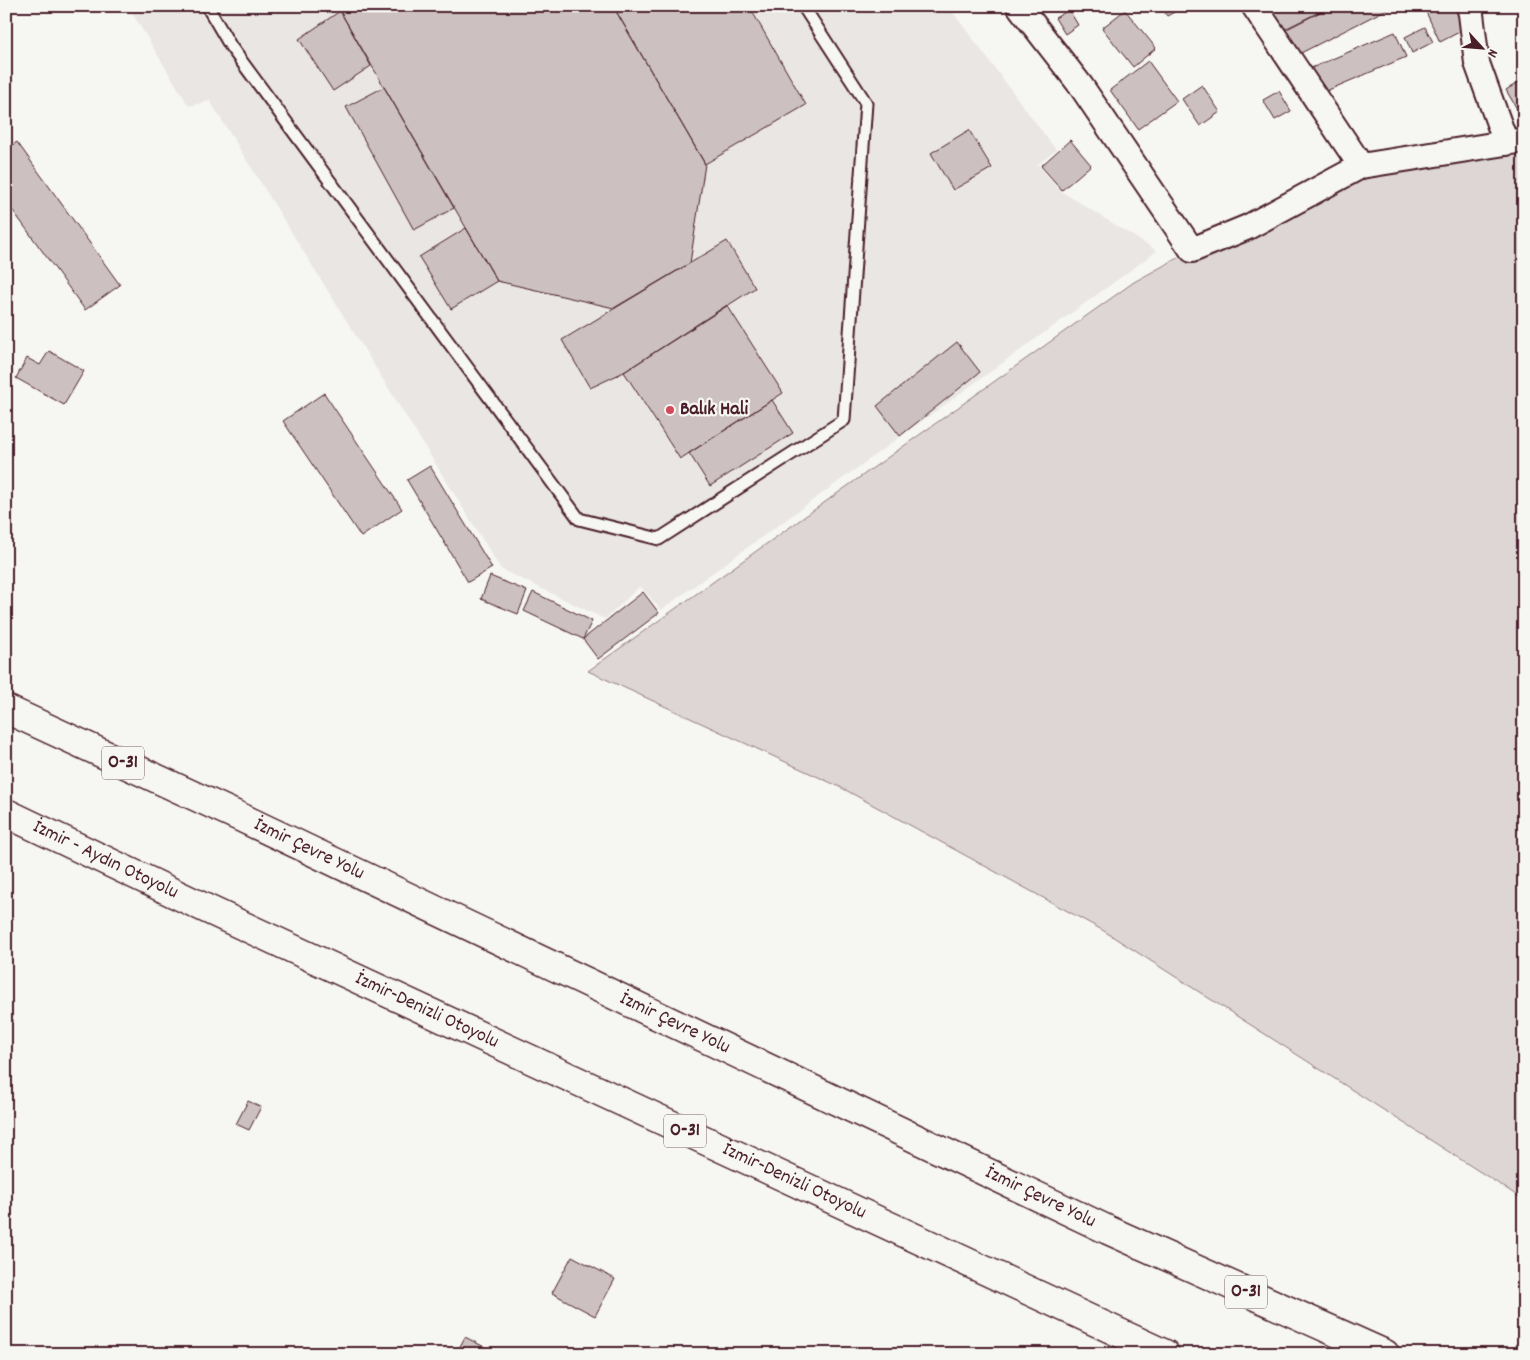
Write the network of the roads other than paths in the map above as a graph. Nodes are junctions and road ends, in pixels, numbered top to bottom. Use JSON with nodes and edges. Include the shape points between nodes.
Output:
{"nodes":[{"id":1,"x":207,"y":6,"type":"edge"},
{"id":2,"x":803,"y":6,"type":"edge"},
{"id":3,"x":1019,"y":6,"type":"edge"},
{"id":4,"x":1254,"y":6,"type":"edge"},
{"id":5,"x":1469,"y":6,"type":"edge"},
{"id":6,"x":1515,"y":141,"type":"edge"},
{"id":7,"x":1361,"y":166,"type":"junction"},
{"id":8,"x":6,"y":709,"type":"edge"},
{"id":9,"x":6,"y":813,"type":"edge"},
{"id":10,"x":205,"y":908,"type":"joint"},
{"id":11,"x":1165,"y":1354,"type":"edge"},
{"id":12,"x":1385,"y":1354,"type":"edge"}],
"edges":[{"from":1,"to":2,"type":"lane","via":[[231,47],[578,519],[659,539],[844,420],[866,103]]},
{"from":3,"to":7,"type":"street","via":[[1082,86],[1192,250],[1248,227]]},
{"from":4,"to":7,"type":"street"},
{"from":5,"to":6,"type":"street","via":[[1477,63]]},
{"from":6,"to":7,"type":"street"},
{"from":8,"to":12,"type":"highway","name":"İzmir Çevre Yolu","number":"O-31","via":[[1108,1230]]},
{"from":9,"to":10,"type":"highway","name":"İzmir - Aydın Otoyolu","number":"O-31"},
{"from":10,"to":11,"type":"highway","name":"İzmir-Denizli Otoyolu","number":"O-31"}]}
